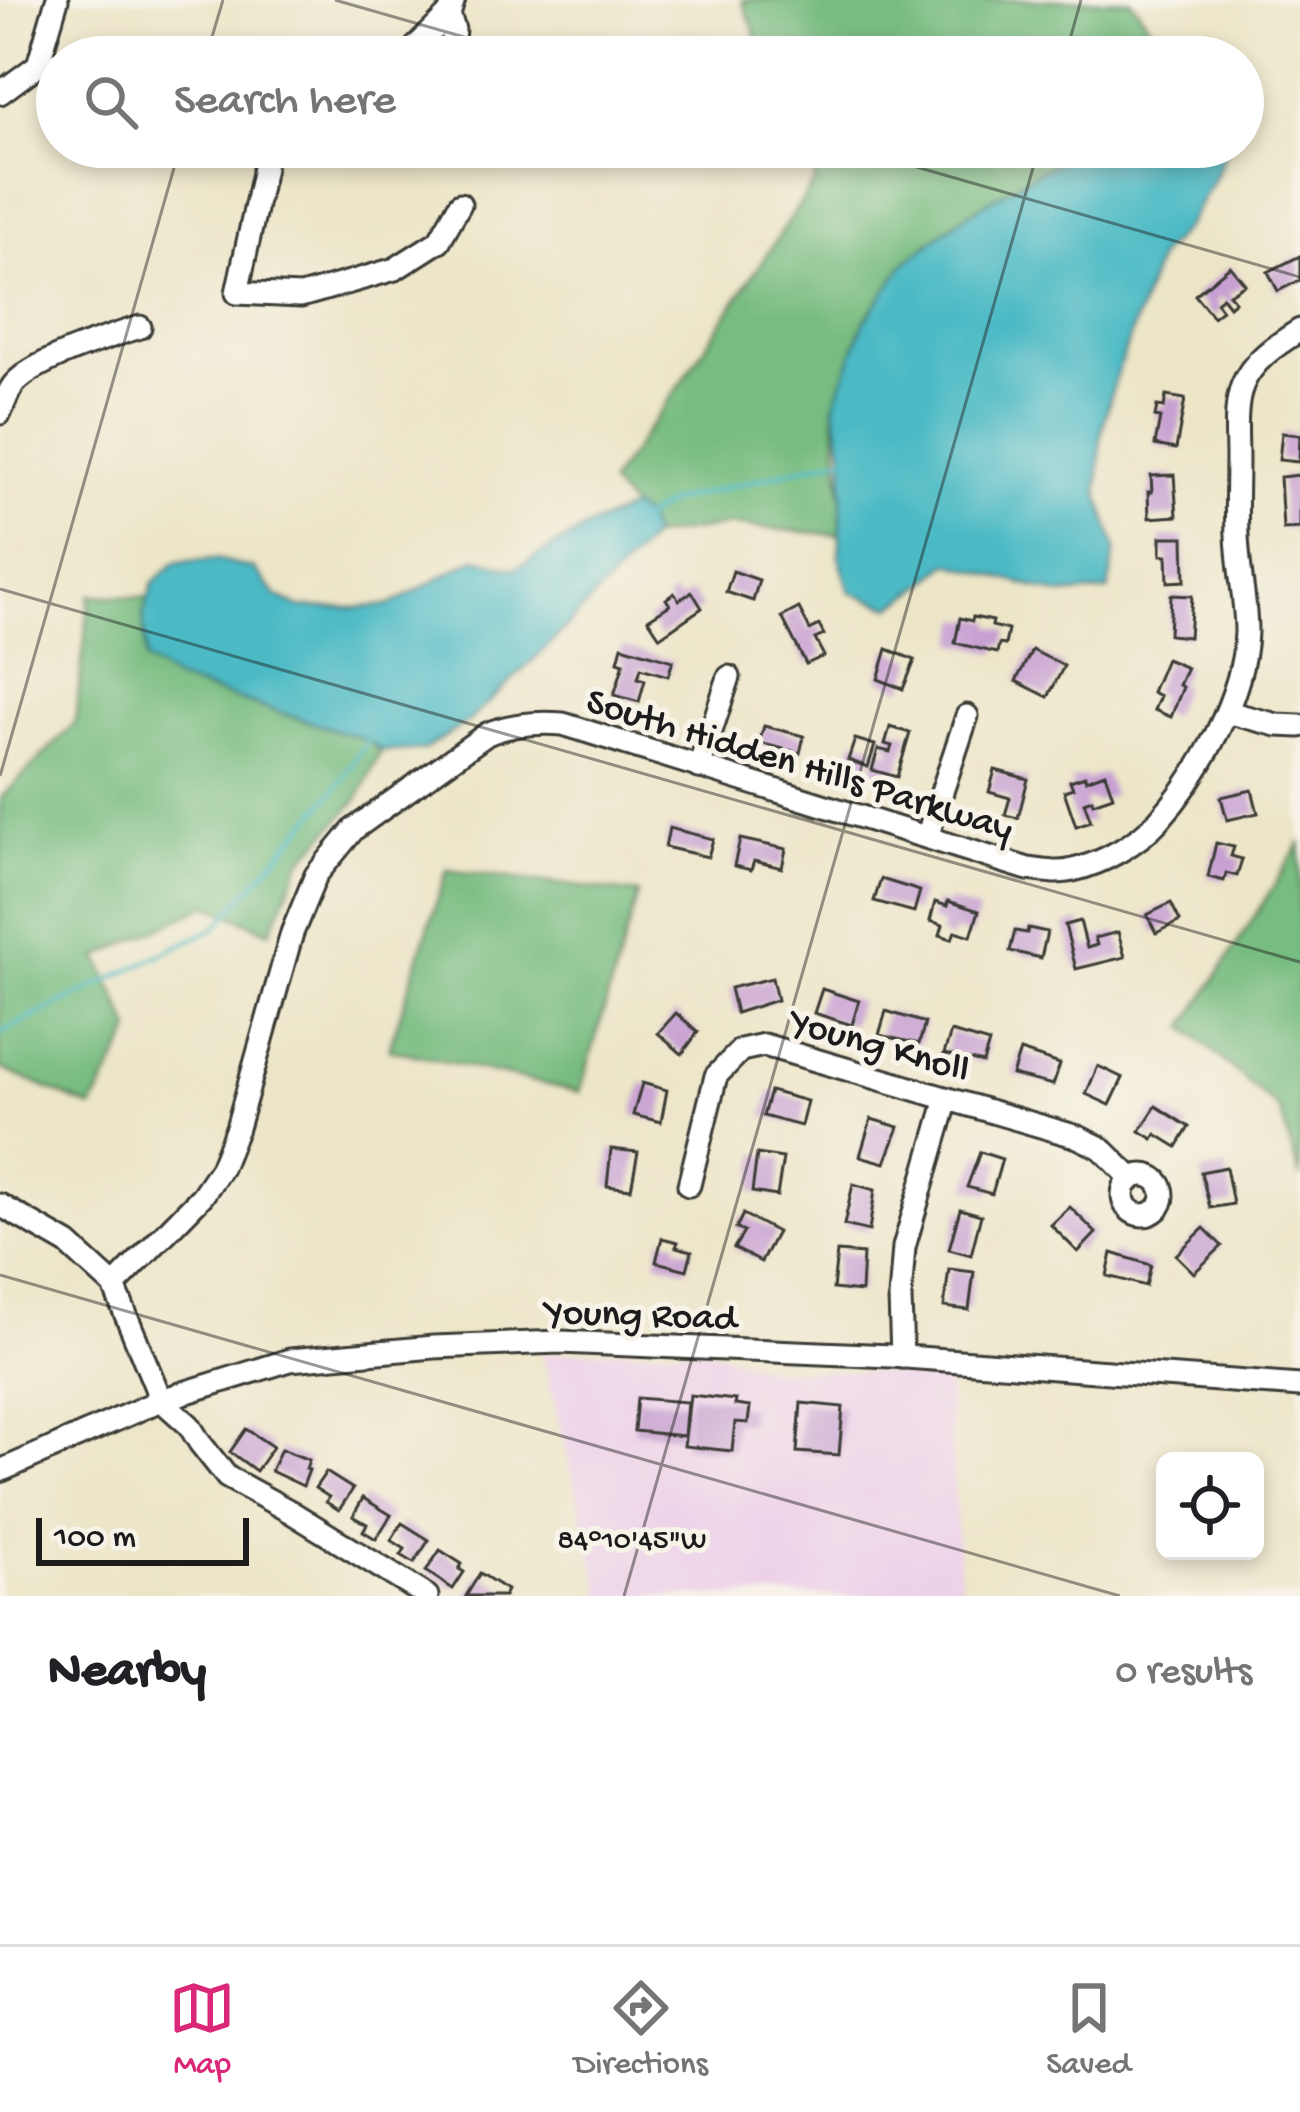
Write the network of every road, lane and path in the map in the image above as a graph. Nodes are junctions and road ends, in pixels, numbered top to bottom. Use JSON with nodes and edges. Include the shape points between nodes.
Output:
{"nodes":[{"id":1,"x":57,"y":0,"type":"edge"},
{"id":2,"x":452,"y":7,"type":"edge"},
{"id":3,"x":51,"y":36,"type":"edge"},
{"id":4,"x":425,"y":36,"type":"edge"},
{"id":5,"x":36,"y":71,"type":"edge"},
{"id":6,"x":0,"y":93,"type":"edge"},
{"id":7,"x":264,"y":168,"type":"edge"},
{"id":8,"x":460,"y":204,"type":"dead end"},
{"id":9,"x":140,"y":327,"type":"dead end"},
{"id":10,"x":1300,"y":330,"type":"edge"},
{"id":11,"x":7,"y":377,"type":"edge"},
{"id":12,"x":0,"y":413,"type":"edge"},
{"id":13,"x":729,"y":677,"type":"dead end"},
{"id":14,"x":1227,"y":712,"type":"junction"},
{"id":15,"x":967,"y":716,"type":"dead end"},
{"id":16,"x":1300,"y":726,"type":"edge"},
{"id":17,"x":699,"y":766,"type":"junction"},
{"id":18,"x":927,"y":838,"type":"junction"},
{"id":19,"x":947,"y":1099,"type":"junction"},
{"id":20,"x":1131,"y":1178,"type":"dead end"},
{"id":21,"x":689,"y":1185,"type":"dead end"},
{"id":22,"x":0,"y":1204,"type":"edge"},
{"id":23,"x":114,"y":1286,"type":"junction"},
{"id":24,"x":902,"y":1357,"type":"junction"},
{"id":25,"x":1300,"y":1386,"type":"edge"},
{"id":26,"x":161,"y":1400,"type":"junction"},
{"id":27,"x":0,"y":1472,"type":"edge"},
{"id":28,"x":427,"y":1596,"type":"edge"}],
"edges":[{"from":1,"to":3,"type":"street"},
{"from":2,"to":4,"type":"street"},
{"from":5,"to":6,"type":"street"},
{"from":7,"to":8,"type":"street","via":[[237,292],[301,296],[395,269],[439,241]]},
{"from":9,"to":11,"type":"street"},
{"from":10,"to":14,"type":"street","name":"South Hidden Hills Parkway","via":[[1254,366],[1236,416],[1246,631]]},
{"from":11,"to":12,"type":"street"},
{"from":13,"to":17,"type":"street"},
{"from":14,"to":16,"type":"street"},
{"from":14,"to":18,"type":"street","name":"South Hidden Hills Parkway","via":[[1158,821],[1108,858],[1049,872]]},
{"from":15,"to":18,"type":"street"},
{"from":17,"to":18,"type":"street","name":"South Hidden Hills Parkway"},
{"from":17,"to":23,"type":"street","name":"South Hidden Hills Parkway","via":[[563,724],[501,728],[354,829],[316,875],[292,933],[221,1168]]},
{"from":19,"to":20,"type":"street","name":"Young Knoll","via":[[1078,1137]]},
{"from":19,"to":21,"type":"street","name":"Young Knoll","via":[[786,1050],[741,1050],[716,1076]]},
{"from":19,"to":24,"type":"street","via":[[904,1247]]},
{"from":22,"to":23,"type":"street","via":[[68,1244]]},
{"from":23,"to":26,"type":"street"},
{"from":24,"to":25,"type":"street","name":"Young Road"},
{"from":24,"to":26,"type":"street","name":"Young Road","via":[[560,1342],[434,1347],[290,1360]]},
{"from":26,"to":27,"type":"street","name":"Young Road"},
{"from":26,"to":28,"type":"street","via":[[227,1477]]}]}
